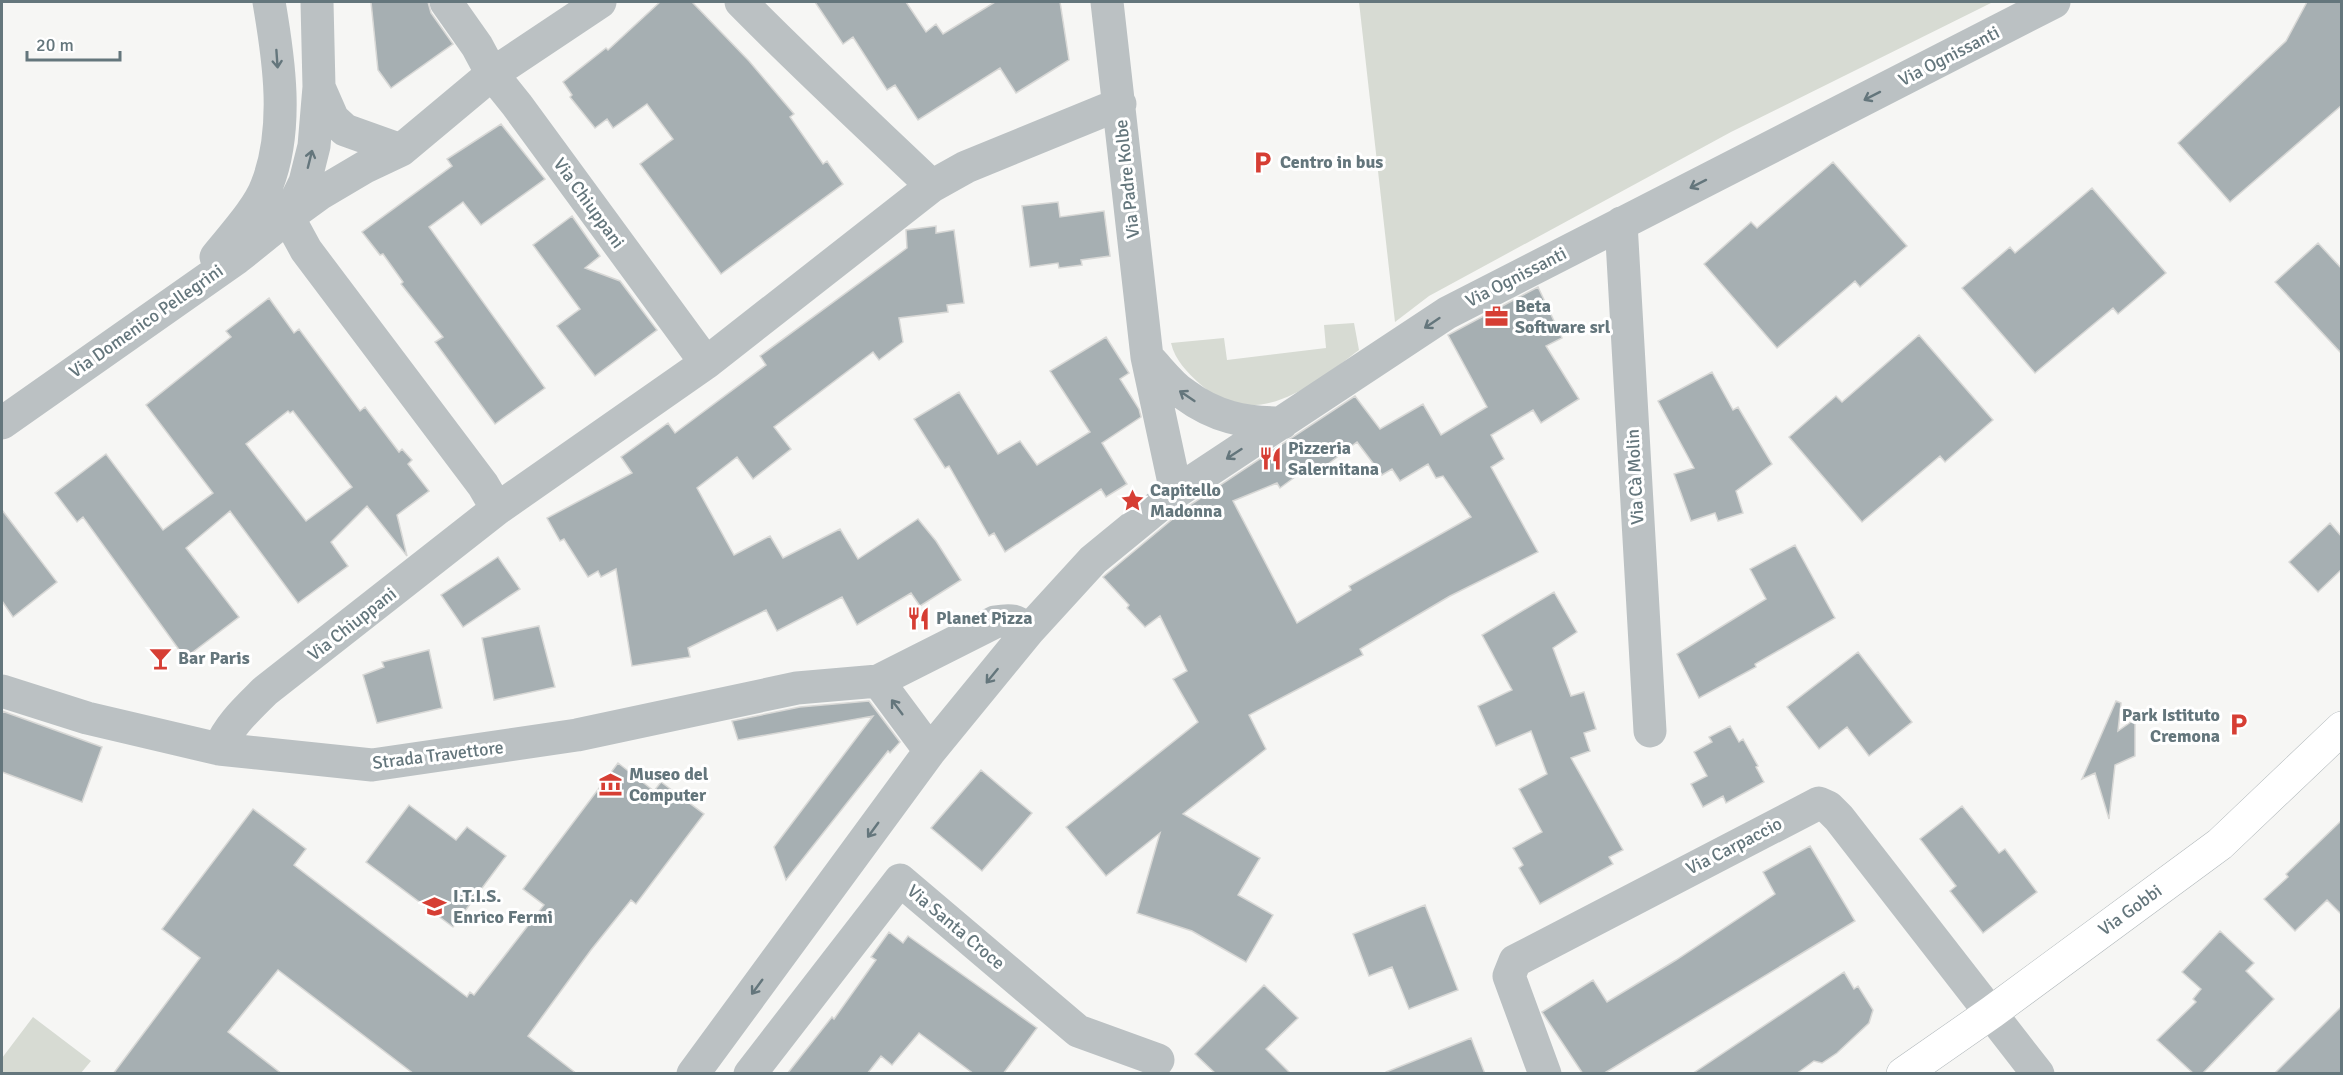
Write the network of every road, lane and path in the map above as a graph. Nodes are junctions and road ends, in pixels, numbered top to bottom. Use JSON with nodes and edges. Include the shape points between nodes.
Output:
{"nodes":[{"id":1,"x":269,"y":2,"type":"edge"},
{"id":2,"x":317,"y":2,"type":"edge"},
{"id":3,"x":446,"y":2,"type":"edge"},
{"id":4,"x":600,"y":2,"type":"edge"},
{"id":5,"x":741,"y":2,"type":"edge"},
{"id":6,"x":1107,"y":2,"type":"edge"},
{"id":7,"x":2054,"y":2,"type":"edge"},
{"id":8,"x":492,"y":74,"type":"junction"},
{"id":9,"x":319,"y":87,"type":"junction"},
{"id":10,"x":1120,"y":104,"type":"junction"},
{"id":11,"x":401,"y":150,"type":"junction"},
{"id":12,"x":932,"y":186,"type":"junction"},
{"id":13,"x":288,"y":217,"type":"junction"},
{"id":14,"x":1621,"y":223,"type":"junction"},
{"id":15,"x":1147,"y":357,"type":"junction"},
{"id":16,"x":706,"y":363,"type":"junction"},
{"id":17,"x":2,"y":414,"type":"edge"},
{"id":18,"x":2,"y":423,"type":"edge"},
{"id":19,"x":1282,"y":423,"type":"junction"},
{"id":20,"x":1176,"y":492,"type":"junction"},
{"id":21,"x":497,"y":509,"type":"junction"},
{"id":22,"x":1029,"y":630,"type":"junction"},
{"id":23,"x":878,"y":681,"type":"junction"},
{"id":24,"x":2,"y":691,"type":"edge"},
{"id":25,"x":2342,"y":729,"type":"edge"},
{"id":26,"x":1650,"y":731,"type":"dead end"},
{"id":27,"x":219,"y":749,"type":"junction"},
{"id":28,"x":930,"y":751,"type":"junction"},
{"id":29,"x":1992,"y":1012,"type":"junction"},
{"id":30,"x":1158,"y":1060,"type":"dead end"},
{"id":31,"x":693,"y":1074,"type":"edge"},
{"id":32,"x":750,"y":1074,"type":"edge"},
{"id":33,"x":1545,"y":1074,"type":"edge"},
{"id":34,"x":1903,"y":1074,"type":"edge"},
{"id":35,"x":2038,"y":1074,"type":"edge"}],
"edges":[{"from":1,"to":17,"type":"street","one_way":true,"via":[[281,124],[267,186],[244,223],[213,260]]},
{"from":2,"to":9,"type":"street","name":"Via Domenico Pellegrini"},
{"from":3,"to":8,"type":"street"},
{"from":4,"to":8,"type":"street","name":"Via Domenico Pellegrini"},
{"from":5,"to":12,"type":"street"},
{"from":6,"to":10,"type":"street","name":"Via Padre Kolbe"},
{"from":7,"to":14,"type":"street","name":"Via Ognissanti","one_way":true},
{"from":8,"to":11,"type":"street","name":"Via Domenico Pellegrini"},
{"from":8,"to":16,"type":"street","name":"Via Chiuppani"},
{"from":9,"to":11,"type":"street","name":"Via Domenico Pellegrini","via":[[333,118],[345,130]]},
{"from":13,"to":9,"type":"street","name":"Via Domenico Pellegrini","one_way":true,"via":[[305,182],[314,146]]},
{"from":10,"to":12,"type":"street","name":"Via Chiuppani","via":[[966,166]]},
{"from":10,"to":15,"type":"street","name":"Via Padre Kolbe"},
{"from":11,"to":13,"type":"street","name":"Via Domenico Pellegrini","via":[[330,188]]},
{"from":12,"to":16,"type":"street","name":"Via Chiuppani"},
{"from":13,"to":18,"type":"street","name":"Via Domenico Pellegrini","via":[[237,258]]},
{"from":13,"to":21,"type":"street","via":[[306,250]]},
{"from":14,"to":19,"type":"street","name":"Via Ognissanti","one_way":true,"via":[[1447,313]]},
{"from":14,"to":26,"type":"street","name":"Via Cà Molin"},
{"from":19,"to":15,"type":"street","one_way":true,"via":[[1252,423],[1218,414],[1182,394]]},
{"from":15,"to":20,"type":"street","name":"Via Padre Kolbe"},
{"from":16,"to":21,"type":"street","name":"Via Chiuppani"},
{"from":19,"to":20,"type":"street","name":"Via Ognissanti","one_way":true},
{"from":20,"to":22,"type":"street","name":"Via Ognissanti","via":[[1093,560]]},
{"from":21,"to":27,"type":"street","name":"Via Chiuppani","via":[[265,691],[236,721]]},
{"from":22,"to":23,"type":"street","name":"Strada Travettore","via":[[1016,621],[995,622]]},
{"from":22,"to":28,"type":"street","one_way":true},
{"from":23,"to":27,"type":"street","name":"Strada Travettore","via":[[797,688],[577,735],[372,765]]},
{"from":28,"to":23,"type":"street","one_way":true},
{"from":24,"to":27,"type":"street","name":"Strada Travettore","via":[[87,718]]},
{"from":25,"to":29,"type":"street","name":"Via Gobbi","via":[[2220,844]]},
{"from":28,"to":31,"type":"street","one_way":true},
{"from":29,"to":33,"type":"street","name":"Via Carpaccio","via":[[1839,818],[1819,803],[1515,961],[1509,976]]},
{"from":29,"to":34,"type":"street","name":"Via Gobbi"},
{"from":29,"to":35,"type":"street"},
{"from":30,"to":32,"type":"street","name":"Via Santa Croce","via":[[1078,1031],[900,880]]}]}
